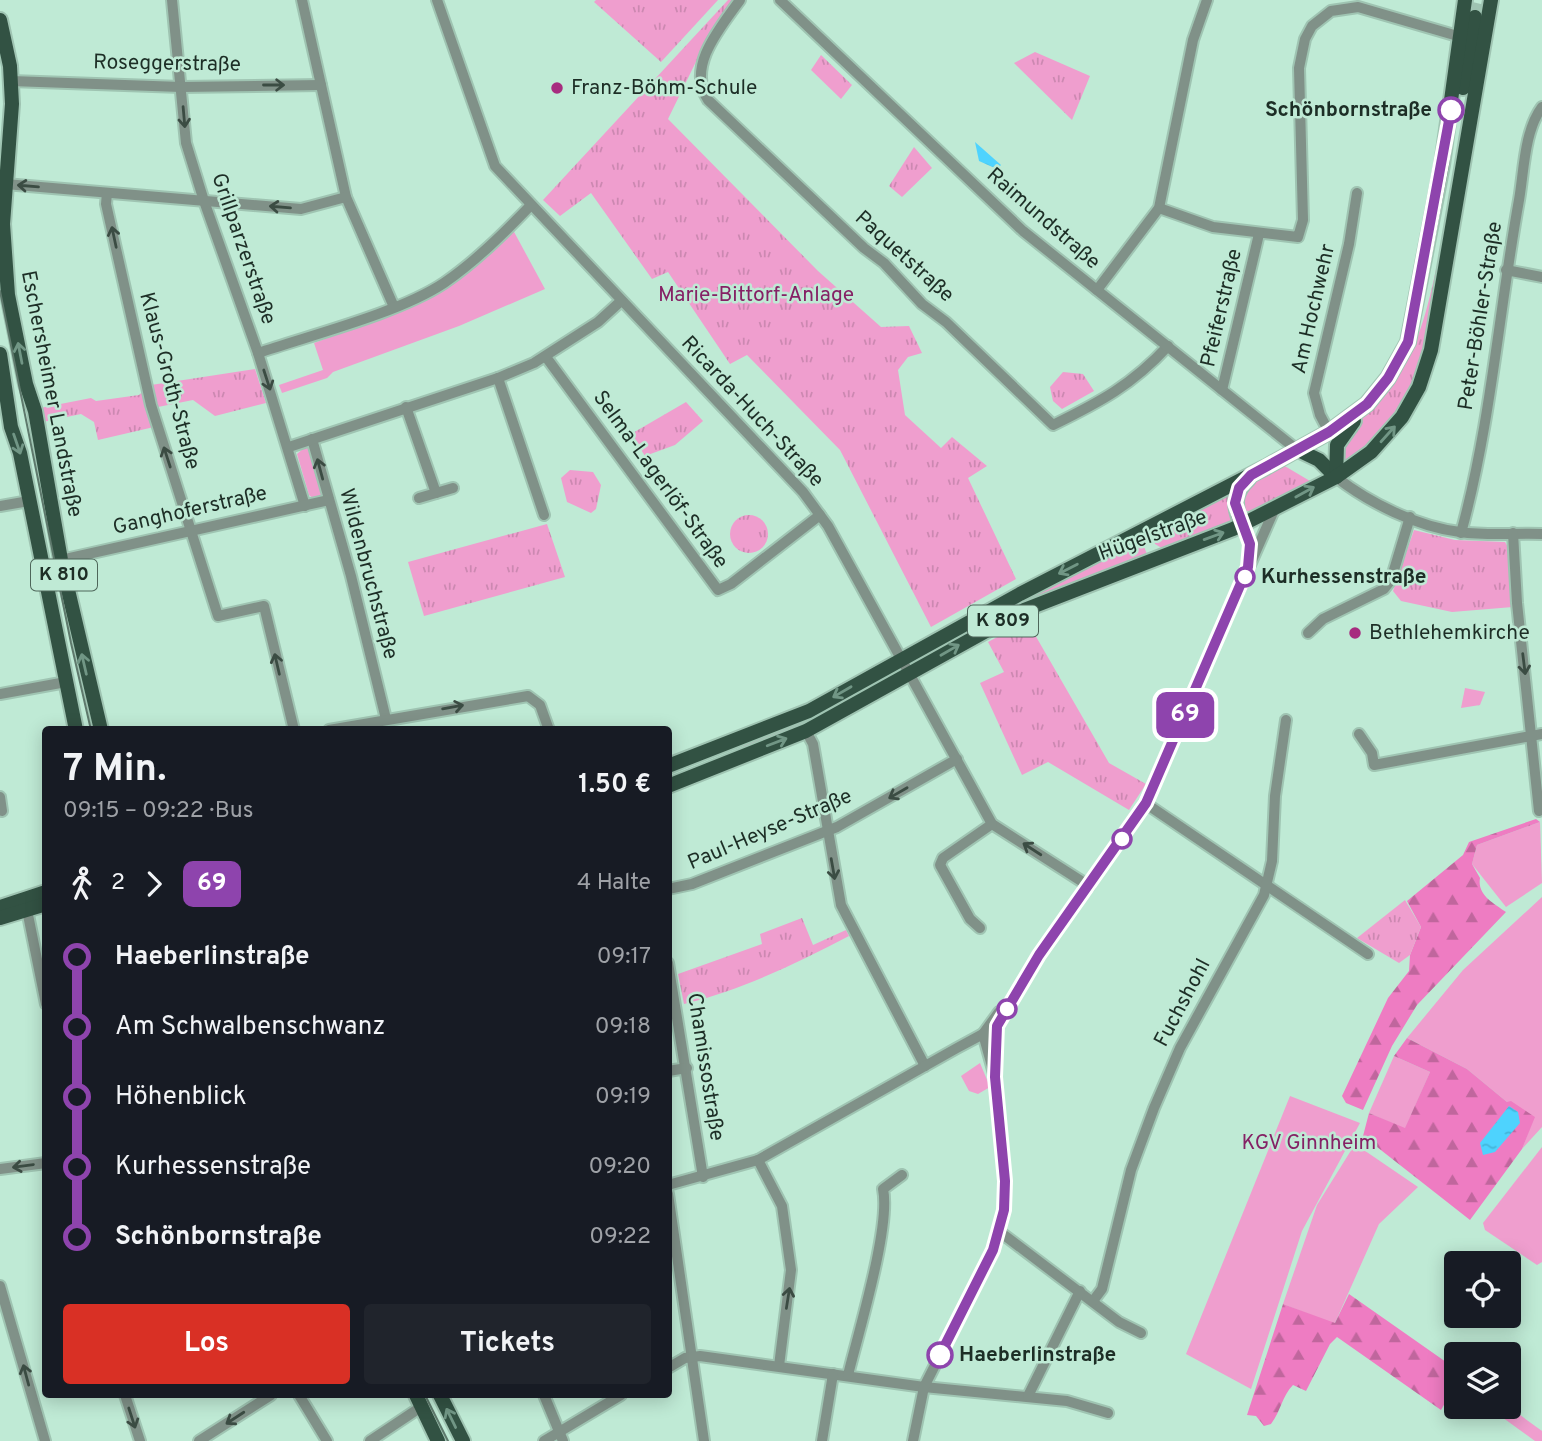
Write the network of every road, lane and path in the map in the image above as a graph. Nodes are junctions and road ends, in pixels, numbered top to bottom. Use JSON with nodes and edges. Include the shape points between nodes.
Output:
{"nodes":[{"id":1,"x":172,"y":0,"type":"edge"},
{"id":2,"x":302,"y":0,"type":"edge"},
{"id":3,"x":437,"y":0,"type":"edge"},
{"id":4,"x":740,"y":0,"type":"edge"},
{"id":5,"x":780,"y":0,"type":"edge"},
{"id":6,"x":1207,"y":0,"type":"edge"},
{"id":7,"x":1465,"y":0,"type":"edge"},
{"id":8,"x":1491,"y":0,"type":"edge"},
{"id":9,"x":1502,"y":0,"type":"edge"},
{"id":10,"x":1475,"y":17,"type":"tunnel mouth"},
{"id":11,"x":0,"y":20,"type":"edge"},
{"id":12,"x":1486,"y":31,"type":"junction"},
{"id":13,"x":1461,"y":37,"type":"junction"},
{"id":14,"x":11,"y":81,"type":"junction"},
{"id":15,"x":321,"y":85,"type":"junction"},
{"id":16,"x":181,"y":87,"type":"junction"},
{"id":17,"x":0,"y":94,"type":"edge"},
{"id":18,"x":12,"y":104,"type":"junction"},
{"id":19,"x":1542,"y":107,"type":"edge"},
{"id":20,"x":5,"y":184,"type":"junction"},
{"id":21,"x":1357,"y":193,"type":"dead end"},
{"id":22,"x":107,"y":194,"type":"junction"},
{"id":23,"x":346,"y":197,"type":"junction"},
{"id":24,"x":204,"y":201,"type":"junction"},
{"id":25,"x":531,"y":205,"type":"junction"},
{"id":26,"x":1159,"y":208,"type":"junction"},
{"id":27,"x":1259,"y":234,"type":"junction"},
{"id":28,"x":1506,"y":270,"type":"junction"},
{"id":29,"x":1542,"y":277,"type":"edge"},
{"id":30,"x":1097,"y":290,"type":"junction"},
{"id":31,"x":621,"y":301,"type":"junction"},
{"id":32,"x":394,"y":307,"type":"junction"},
{"id":33,"x":1408,"y":342,"type":"junction"},
{"id":34,"x":1167,"y":346,"type":"junction"},
{"id":35,"x":258,"y":353,"type":"junction"},
{"id":36,"x":0,"y":354,"type":"edge"},
{"id":37,"x":546,"y":357,"type":"junction"},
{"id":38,"x":498,"y":378,"type":"junction"},
{"id":39,"x":1222,"y":390,"type":"junction"},
{"id":40,"x":1367,"y":404,"type":"junction"},
{"id":41,"x":406,"y":407,"type":"junction"},
{"id":42,"x":1329,"y":432,"type":"junction"},
{"id":43,"x":312,"y":439,"type":"junction"},
{"id":44,"x":289,"y":447,"type":"junction"},
{"id":45,"x":1296,"y":449,"type":"junction"},
{"id":46,"x":1251,"y":475,"type":"junction"},
{"id":47,"x":1336,"y":477,"type":"junction"},
{"id":48,"x":453,"y":488,"type":"dead end"},
{"id":49,"x":436,"y":493,"type":"junction"},
{"id":50,"x":419,"y":498,"type":"dead end"},
{"id":51,"x":328,"y":500,"type":"junction"},
{"id":52,"x":29,"y":501,"type":"junction"},
{"id":53,"x":0,"y":506,"type":"edge"},
{"id":54,"x":305,"y":506,"type":"junction"},
{"id":55,"x":1275,"y":508,"type":"junction"},
{"id":56,"x":544,"y":515,"type":"dead end"},
{"id":57,"x":820,"y":515,"type":"junction"},
{"id":58,"x":1410,"y":517,"type":"junction"},
{"id":59,"x":1242,"y":525,"type":"junction"},
{"id":60,"x":191,"y":531,"type":"junction"},
{"id":61,"x":1461,"y":533,"type":"junction"},
{"id":62,"x":1513,"y":533,"type":"junction"},
{"id":63,"x":1542,"y":534,"type":"edge"},
{"id":64,"x":61,"y":560,"type":"junction"},
{"id":65,"x":1248,"y":567,"type":"junction"},
{"id":66,"x":1308,"y":633,"type":"dead end"},
{"id":67,"x":902,"y":658,"type":"junction"},
{"id":68,"x":909,"y":673,"type":"junction"},
{"id":69,"x":66,"y":682,"type":"junction"},
{"id":70,"x":0,"y":694,"type":"edge"},
{"id":71,"x":386,"y":719,"type":"junction"},
{"id":72,"x":1286,"y":720,"type":"dead end"},
{"id":73,"x":75,"y":726,"type":"edge"},
{"id":74,"x":100,"y":726,"type":"edge"},
{"id":75,"x":293,"y":726,"type":"edge"},
{"id":76,"x":350,"y":726,"type":"edge"},
{"id":77,"x":548,"y":726,"type":"edge"},
{"id":78,"x":806,"y":730,"type":"junction"},
{"id":79,"x":1359,"y":734,"type":"dead end"},
{"id":80,"x":1538,"y":734,"type":"edge"},
{"id":81,"x":739,"y":738,"type":"junction"},
{"id":82,"x":720,"y":746,"type":"junction"},
{"id":83,"x":746,"y":754,"type":"junction"},
{"id":84,"x":957,"y":759,"type":"junction"},
{"id":85,"x":724,"y":763,"type":"junction"},
{"id":86,"x":672,"y":764,"type":"edge"},
{"id":87,"x":672,"y":784,"type":"edge"},
{"id":88,"x":0,"y":797,"type":"edge"},
{"id":89,"x":1146,"y":803,"type":"junction"},
{"id":90,"x":2,"y":811,"type":"dead end"},
{"id":91,"x":1539,"y":811,"type":"dead end"},
{"id":92,"x":992,"y":824,"type":"junction"},
{"id":93,"x":826,"y":830,"type":"junction"},
{"id":94,"x":1089,"y":886,"type":"junction"},
{"id":95,"x":1266,"y":887,"type":"junction"},
{"id":96,"x":672,"y":888,"type":"edge"},
{"id":97,"x":42,"y":893,"type":"edge"},
{"id":98,"x":42,"y":905,"type":"edge"},
{"id":99,"x":0,"y":907,"type":"edge"},
{"id":100,"x":27,"y":910,"type":"junction"},
{"id":101,"x":0,"y":918,"type":"edge"},
{"id":102,"x":980,"y":928,"type":"dead end"},
{"id":103,"x":42,"y":952,"type":"edge"},
{"id":104,"x":1368,"y":954,"type":"dead end"},
{"id":105,"x":672,"y":985,"type":"edge"},
{"id":106,"x":988,"y":1038,"type":"junction"},
{"id":107,"x":925,"y":1066,"type":"junction"},
{"id":108,"x":687,"y":1068,"type":"junction"},
{"id":109,"x":672,"y":1070,"type":"edge"},
{"id":110,"x":758,"y":1160,"type":"junction"},
{"id":111,"x":42,"y":1164,"type":"edge"},
{"id":112,"x":0,"y":1169,"type":"edge"},
{"id":113,"x":902,"y":1175,"type":"dead end"},
{"id":114,"x":703,"y":1177,"type":"junction"},
{"id":115,"x":672,"y":1184,"type":"edge"},
{"id":116,"x":672,"y":1221,"type":"edge"},
{"id":117,"x":1000,"y":1232,"type":"junction"},
{"id":118,"x":0,"y":1286,"type":"edge"},
{"id":119,"x":1080,"y":1292,"type":"junction"},
{"id":120,"x":1093,"y":1301,"type":"junction"},
{"id":121,"x":1141,"y":1333,"type":"dead end"},
{"id":122,"x":692,"y":1356,"type":"junction"},
{"id":123,"x":672,"y":1366,"type":"edge"},
{"id":124,"x":779,"y":1366,"type":"junction"},
{"id":125,"x":833,"y":1374,"type":"junction"},
{"id":126,"x":848,"y":1375,"type":"junction"},
{"id":127,"x":924,"y":1387,"type":"junction"},
{"id":128,"x":1027,"y":1396,"type":"junction"},
{"id":129,"x":126,"y":1398,"type":"edge"},
{"id":130,"x":266,"y":1398,"type":"edge"},
{"id":131,"x":301,"y":1398,"type":"edge"},
{"id":132,"x":442,"y":1398,"type":"edge"},
{"id":133,"x":545,"y":1398,"type":"edge"},
{"id":134,"x":617,"y":1398,"type":"edge"},
{"id":135,"x":419,"y":1401,"type":"edge"},
{"id":136,"x":1108,"y":1413,"type":"dead end"},
{"id":137,"x":561,"y":1436,"type":"edge"},
{"id":138,"x":45,"y":1441,"type":"edge"},
{"id":139,"x":140,"y":1441,"type":"edge"},
{"id":140,"x":199,"y":1441,"type":"edge"},
{"id":141,"x":327,"y":1441,"type":"edge"},
{"id":142,"x":369,"y":1441,"type":"edge"},
{"id":143,"x":438,"y":1441,"type":"edge"},
{"id":144,"x":463,"y":1441,"type":"edge"},
{"id":145,"x":544,"y":1441,"type":"edge"},
{"id":146,"x":704,"y":1441,"type":"edge"},
{"id":147,"x":822,"y":1441,"type":"edge"},
{"id":148,"x":914,"y":1441,"type":"edge"}],
"edges":[{"from":1,"to":16,"type":"street","name":"Grillparzerstraße"},
{"from":2,"to":15,"type":"street"},
{"from":3,"to":25,"type":"street","name":"Ricarda-Huch-Straße","via":[[495,166]]},
{"from":4,"to":34,"type":"street","name":"Paquetstraße","via":[[700,69],[699,87],[708,100],[1053,425],[1117,393]]},
{"from":5,"to":30,"type":"street","name":"Raimundstraße","via":[[1023,231]]},
{"from":6,"to":26,"type":"street","via":[[1193,40]]},
{"from":7,"to":13,"type":"main road","name":"Hügelstraße","number":"K 809"},
{"from":8,"to":12,"type":"main road","name":"Hügelstraße"},
{"from":9,"to":12,"type":"main road","number":"K 809"},
{"from":10,"to":33,"type":"main road","number":"K 809","via":[[1434,259]]},
{"from":11,"to":14,"type":"main road","name":"Eschersheimer Landstraße","number":"K 810"},
{"from":47,"to":12,"type":"main road","name":"Hügelstraße","number":"K 809","one_way":true,"via":[[1393,429],[1411,404],[1425,370]]},
{"from":13,"to":27,"type":"street","via":[[1350,6],[1331,11],[1312,26],[1299,68],[1302,231],[1294,238]]},
{"from":13,"to":33,"type":"main road","name":"Hügelstraße","number":"K 809"},
{"from":14,"to":16,"type":"street","name":"Roseggerstraße"},
{"from":14,"to":18,"type":"main road","name":"Eschersheimer Landstraße","number":"K 810"},
{"from":16,"to":15,"type":"street","name":"Roseggerstraße","one_way":true},
{"from":15,"to":23,"type":"street"},
{"from":16,"to":24,"type":"street","name":"Grillparzerstraße","one_way":true,"via":[[186,143]]},
{"from":17,"to":18,"type":"main road"},
{"from":18,"to":20,"type":"main road","name":"Eschersheimer Landstraße","number":"K 810"},
{"from":19,"to":28,"type":"street","name":"Peter-Böhler-Straße","via":[[1534,122]]},
{"from":22,"to":20,"type":"street","one_way":true},
{"from":64,"to":20,"type":"main road","name":"Eschersheimer Landstraße","number":"K 810","one_way":true,"via":[[35,411],[8,295]]},
{"from":21,"to":42,"type":"street","name":"Am Hochwehr","via":[[1314,393]]},
{"from":22,"to":24,"type":"street"},
{"from":60,"to":22,"type":"street","name":"Klaus-Groth-Straße","one_way":true,"via":[[151,405]]},
{"from":23,"to":24,"type":"street","one_way":true,"via":[[301,209]]},
{"from":23,"to":32,"type":"street"},
{"from":24,"to":35,"type":"street","name":"Grillparzerstraße"},
{"from":25,"to":31,"type":"street","name":"Ricarda-Huch-Straße"},
{"from":25,"to":32,"type":"street","via":[[494,244],[442,285]]},
{"from":26,"to":27,"type":"street","via":[[1199,224]]},
{"from":26,"to":30,"type":"street"},
{"from":27,"to":39,"type":"street","name":"Pfeiferstraße"},
{"from":28,"to":29,"type":"street"},
{"from":28,"to":61,"type":"street","name":"Peter-Böhler-Straße"},
{"from":30,"to":34,"type":"street","name":"Raimundstraße"},
{"from":31,"to":37,"type":"street"},
{"from":31,"to":57,"type":"street","name":"Ricarda-Huch-Straße"},
{"from":32,"to":35,"type":"street"},
{"from":33,"to":40,"type":"main road","name":"Hügelstraße","number":"K 809"},
{"from":34,"to":39,"type":"street","name":"Raimundstraße"},
{"from":35,"to":44,"type":"street","name":"Grillparzerstraße","one_way":true},
{"from":36,"to":52,"type":"main road","name":"Eschersheimer Landstraße","number":"K 810","one_way":true},
{"from":37,"to":38,"type":"street"},
{"from":37,"to":57,"type":"street","name":"Selma-Lagerlöf-Straße","via":[[718,590]]},
{"from":38,"to":41,"type":"street"},
{"from":38,"to":56,"type":"street"},
{"from":39,"to":45,"type":"street","name":"Raimundstraße"},
{"from":40,"to":42,"type":"main road","name":"Hügelstraße","number":"K 809"},
{"from":40,"to":47,"type":"main road","via":[[1337,444]]},
{"from":41,"to":43,"type":"street"},
{"from":41,"to":49,"type":"street"},
{"from":42,"to":45,"type":"main road","name":"Hügelstraße","number":"K 809"},
{"from":43,"to":44,"type":"street"},
{"from":51,"to":43,"type":"street","name":"Wildenbruchstraße","one_way":true},
{"from":44,"to":54,"type":"street","name":"Grillparzerstraße"},
{"from":45,"to":46,"type":"main road","name":"Hügelstraße","number":"K 809"},
{"from":45,"to":47,"type":"main road","via":[[1319,460]]},
{"from":46,"to":59,"type":"main road","via":[[1236,496]]},
{"from":46,"to":67,"type":"main road","name":"Hügelstraße","number":"K 809","one_way":true},
{"from":55,"to":47,"type":"main road","name":"Hügelstraße","number":"K 809","one_way":true},
{"from":47,"to":58,"type":"street","via":[[1358,493]]},
{"from":48,"to":49,"type":"street"},
{"from":49,"to":50,"type":"street"},
{"from":51,"to":54,"type":"street","name":"Ganghoferstraße"},
{"from":51,"to":71,"type":"street","name":"Wildenbruchstraße"},
{"from":52,"to":53,"type":"street"},
{"from":52,"to":69,"type":"main road","name":"Eschersheimer Landstraße","number":"K 810"},
{"from":54,"to":60,"type":"street","name":"Ganghoferstraße"},
{"from":55,"to":59,"type":"main road","name":"Hügelstraße","number":"K 809"},
{"from":55,"to":65,"type":"street"},
{"from":57,"to":67,"type":"street","name":"Ricarda-Huch-Straße"},
{"from":58,"to":61,"type":"street"},
{"from":58,"to":66,"type":"street","via":[[1391,580],[1384,589],[1323,619]]},
{"from":59,"to":65,"type":"street","via":[[1251,550]]},
{"from":68,"to":59,"type":"main road","name":"Hügelstraße","number":"K 809","one_way":true,"via":[[1053,596]]},
{"from":60,"to":64,"type":"street","name":"Ganghoferstraße"},
{"from":75,"to":60,"type":"street","name":"Klaus-Groth-Straße","one_way":true,"via":[[264,606],[218,616]]},
{"from":61,"to":62,"type":"street"},
{"from":62,"to":63,"type":"street"},
{"from":62,"to":80,"type":"street","one_way":true,"via":[[1517,603]]},
{"from":74,"to":64,"type":"main road","name":"Eschersheimer Landstraße","number":"K 810","one_way":true},
{"from":65,"to":89,"type":"street"},
{"from":67,"to":68,"type":"street","name":"Ricarda-Huch-Straße"},
{"from":67,"to":81,"type":"main road","name":"Hügelstraße","number":"K 809","one_way":true,"via":[[809,711]]},
{"from":68,"to":78,"type":"main road","name":"Hügelstraße","number":"K 809"},
{"from":68,"to":84,"type":"street","name":"Ricarda-Huch-Straße"},
{"from":69,"to":70,"type":"street"},
{"from":69,"to":73,"type":"main road","name":"Eschersheimer Landstraße","number":"K 810"},
{"from":71,"to":76,"type":"street"},
{"from":71,"to":77,"type":"street","one_way":true,"via":[[528,696],[540,705]]},
{"from":72,"to":95,"type":"street","name":"Fuchshohl"},
{"from":83,"to":78,"type":"main road","name":"Hügelstraße","number":"K 809","one_way":true},
{"from":78,"to":93,"type":"street","via":[[813,744]]},
{"from":79,"to":80,"type":"street","via":[[1374,765]]},
{"from":80,"to":91,"type":"street"},
{"from":81,"to":82,"type":"main road","name":"Hügelstraße","number":"K 809"},
{"from":81,"to":83,"type":"main road","via":[[738,749]]},
{"from":82,"to":85,"type":"main road"},
{"from":82,"to":86,"type":"main road","name":"Hügelstraße","number":"K 809"},
{"from":83,"to":85,"type":"main road","name":"Hügelstraße","number":"K 809"},
{"from":84,"to":92,"type":"street","name":"Ricarda-Huch-Straße"},
{"from":84,"to":93,"type":"street","name":"Paul-Heyse-Straße","one_way":true},
{"from":85,"to":87,"type":"main road","name":"Hügelstraße","number":"K 809"},
{"from":88,"to":90,"type":"street"},
{"from":89,"to":94,"type":"street"},
{"from":89,"to":95,"type":"street"},
{"from":94,"to":92,"type":"street","one_way":true},
{"from":92,"to":102,"type":"street","via":[[940,864],[970,919]]},
{"from":93,"to":96,"type":"street","name":"Paul-Heyse-Straße"},
{"from":93,"to":107,"type":"street","one_way":true,"via":[[841,905]]},
{"from":94,"to":106,"type":"street"},
{"from":95,"to":104,"type":"street"},
{"from":95,"to":120,"type":"street","name":"Fuchshohl","via":[[1180,1048],[1154,1108],[1131,1170],[1102,1289]]},
{"from":97,"to":99,"type":"main road"},
{"from":98,"to":100,"type":"main road"},
{"from":100,"to":101,"type":"main road"},
{"from":100,"to":103,"type":"street"},
{"from":105,"to":108,"type":"street","name":"Chamissostraße"},
{"from":106,"to":107,"type":"street"},
{"from":106,"to":117,"type":"street","via":[[1005,1181]]},
{"from":107,"to":110,"type":"street"},
{"from":108,"to":109,"type":"street"},
{"from":108,"to":114,"type":"street","name":"Chamissostraße"},
{"from":110,"to":114,"type":"street"},
{"from":124,"to":110,"type":"street","one_way":true,"via":[[791,1270],[782,1206]]},
{"from":111,"to":112,"type":"street","one_way":true},
{"from":113,"to":126,"type":"street","via":[[883,1189],[877,1253]]},
{"from":114,"to":115,"type":"street"},
{"from":116,"to":122,"type":"street"},
{"from":117,"to":119,"type":"street"},
{"from":117,"to":127,"type":"street"},
{"from":138,"to":118,"type":"street","one_way":true},
{"from":119,"to":120,"type":"street"},
{"from":119,"to":128,"type":"street"},
{"from":120,"to":121,"type":"street"},
{"from":122,"to":123,"type":"street"},
{"from":122,"to":124,"type":"street"},
{"from":122,"to":146,"type":"street"},
{"from":124,"to":125,"type":"street"},
{"from":125,"to":126,"type":"street"},
{"from":125,"to":147,"type":"street"},
{"from":126,"to":127,"type":"street"},
{"from":127,"to":128,"type":"street"},
{"from":127,"to":148,"type":"street"},
{"from":128,"to":136,"type":"street"},
{"from":129,"to":139,"type":"street","one_way":true},
{"from":130,"to":140,"type":"street","one_way":true},
{"from":131,"to":141,"type":"street"},
{"from":144,"to":132,"type":"main road","one_way":true},
{"from":133,"to":137,"type":"street"},
{"from":134,"to":137,"type":"street"},
{"from":135,"to":142,"type":"street"},
{"from":135,"to":143,"type":"main road"},
{"from":137,"to":145,"type":"street"}]}
